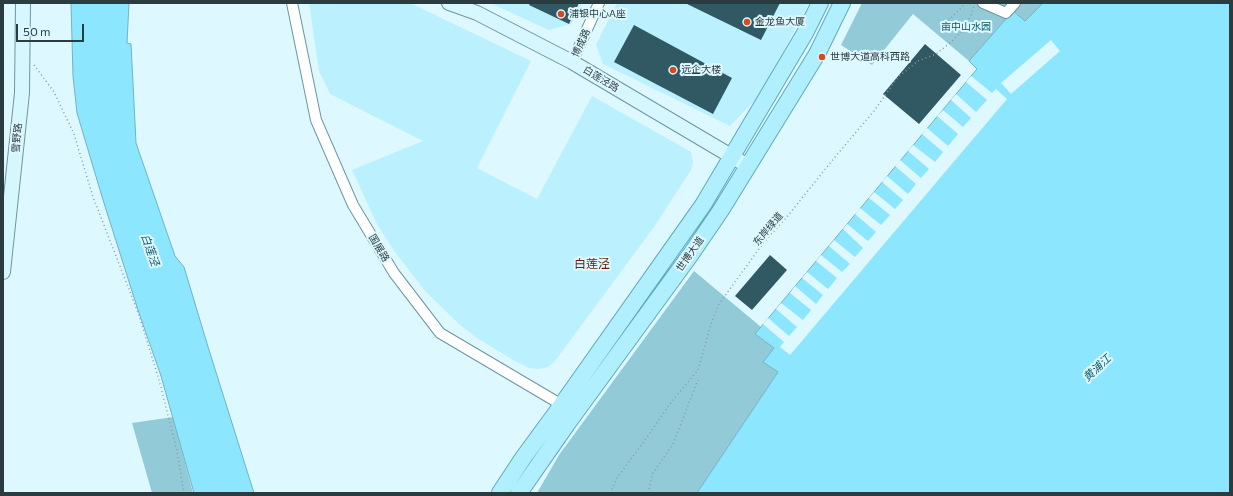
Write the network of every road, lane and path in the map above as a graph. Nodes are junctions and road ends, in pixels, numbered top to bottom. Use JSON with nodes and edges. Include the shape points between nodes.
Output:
{"nodes":[{"id":1,"x":24,"y":3,"type":"edge"},
{"id":2,"x":292,"y":3,"type":"edge"},
{"id":3,"x":449,"y":3,"type":"edge"},
{"id":4,"x":599,"y":3,"type":"edge"},
{"id":5,"x":820,"y":3,"type":"edge"},
{"id":6,"x":842,"y":3,"type":"edge"},
{"id":7,"x":966,"y":3,"type":"edge"},
{"id":8,"x":975,"y":3,"type":"edge"},
{"id":9,"x":983,"y":3,"type":"edge"},
{"id":10,"x":1015,"y":3,"type":"edge"},
{"id":11,"x":940,"y":29,"type":"dead end"},
{"id":12,"x":23,"y":50,"type":"junction"},
{"id":13,"x":572,"y":62,"type":"junction"},
{"id":14,"x":732,"y":157,"type":"junction"},
{"id":15,"x":748,"y":166,"type":"junction"},
{"id":16,"x":3,"y":272,"type":"edge"},
{"id":17,"x":698,"y":380,"type":"dead end"},
{"id":18,"x":568,"y":410,"type":"junction"},
{"id":19,"x":184,"y":493,"type":"edge"},
{"id":20,"x":500,"y":493,"type":"edge"},
{"id":21,"x":519,"y":493,"type":"edge"},
{"id":22,"x":610,"y":493,"type":"edge"},
{"id":23,"x":648,"y":493,"type":"edge"}],
"edges":[{"from":1,"to":12,"type":"street","name":"雪野路"},
{"from":2,"to":18,"type":"street","name":"国展路","via":[[316,120],[353,205],[394,274],[440,333]]},
{"from":3,"to":13,"type":"street","name":"白莲泾路","via":[[477,13]]},
{"from":4,"to":13,"type":"street","name":"博成路"},
{"from":5,"to":14,"type":"main road","name":"世博大道"},
{"from":6,"to":15,"type":"main road","name":"世博大道","via":[[817,54]]},
{"from":7,"to":11,"type":"path"},
{"from":8,"to":22,"type":"path","name":"东岸绿道","via":[[963,30],[936,54],[918,61],[898,77],[874,110],[764,242],[719,304],[698,370],[669,405],[617,478]]},
{"from":9,"to":10,"type":"street","via":[[1006,13]]},
{"from":12,"to":16,"type":"street","name":"雪野路","via":[[22,93]]},
{"from":12,"to":19,"type":"path","via":[[54,92],[74,134],[93,197],[139,315],[159,380]]},
{"from":13,"to":14,"type":"street","name":"白莲泾路"},
{"from":14,"to":15,"type":"street","name":"白莲泾路"},
{"from":14,"to":18,"type":"main road","name":"世博大道"},
{"from":15,"to":18,"type":"main road","name":"世博大道","via":[[691,254]]},
{"from":17,"to":23,"type":"path","via":[[673,444],[653,473]]},
{"from":18,"to":20,"type":"main road","name":"世博大道","via":[[523,458]]},
{"from":18,"to":21,"type":"main road","name":"世博大道"}]}
